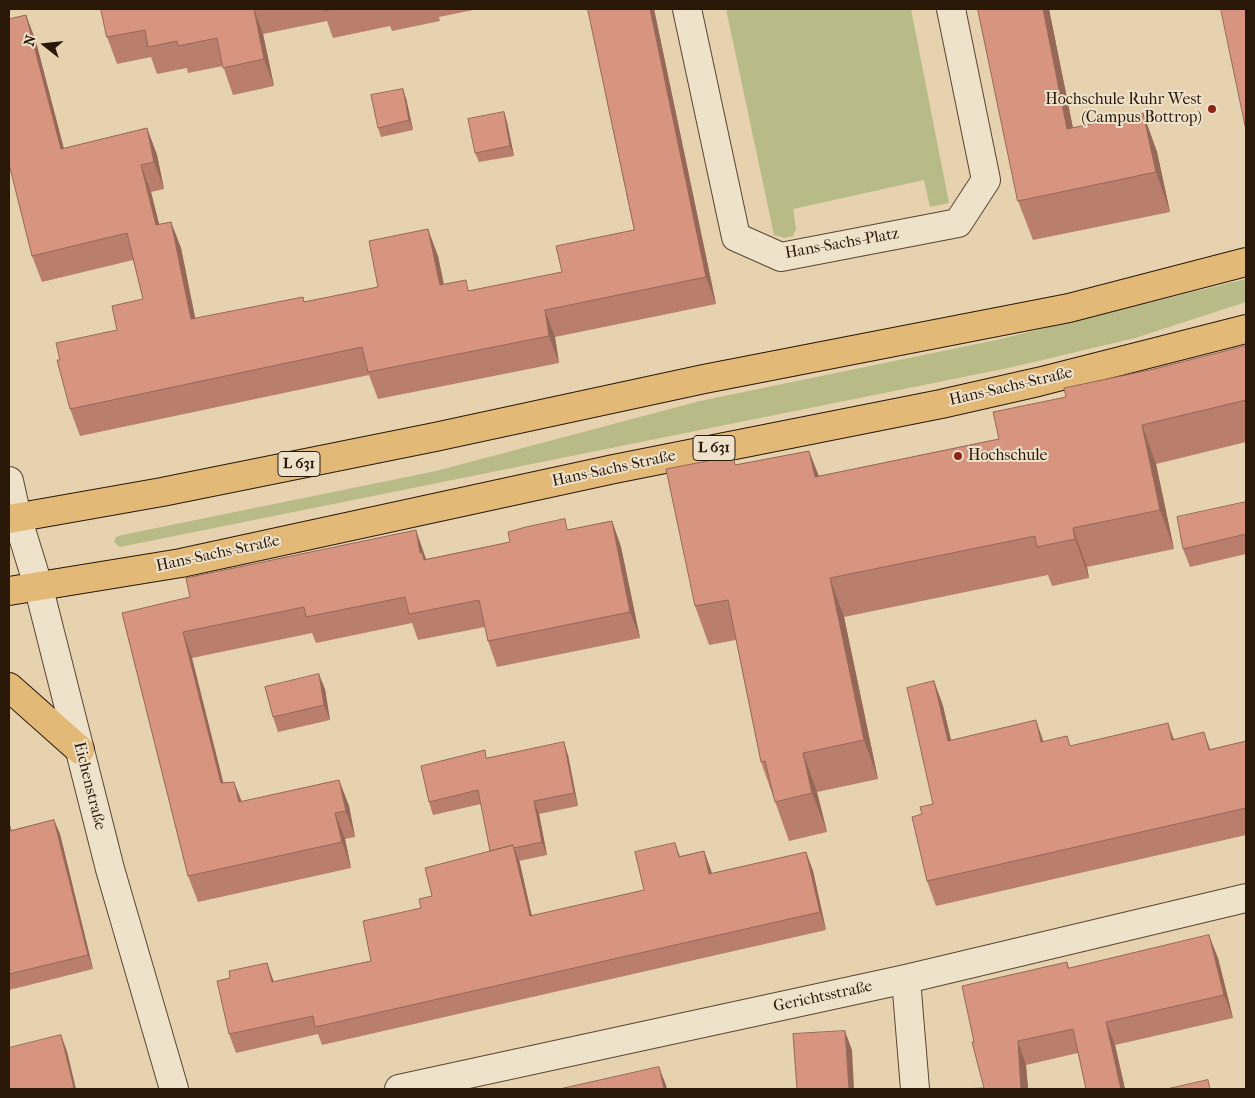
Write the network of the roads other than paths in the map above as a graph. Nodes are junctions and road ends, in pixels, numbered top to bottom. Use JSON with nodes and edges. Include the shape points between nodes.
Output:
{"nodes":[{"id":1,"x":688,"y":9,"type":"edge"},
{"id":2,"x":951,"y":9,"type":"edge"},
{"id":3,"x":1246,"y":262,"type":"edge"},
{"id":4,"x":1246,"y":329,"type":"edge"},
{"id":5,"x":9,"y":481,"type":"edge"},
{"id":6,"x":13,"y":518,"type":"edge"},
{"id":7,"x":38,"y":585,"type":"junction"},
{"id":8,"x":9,"y":591,"type":"edge"},
{"id":9,"x":9,"y":687,"type":"edge"},
{"id":10,"x":80,"y":750,"type":"junction"},
{"id":11,"x":1246,"y":898,"type":"edge"},
{"id":12,"x":906,"y":979,"type":"junction"},
{"id":13,"x":174,"y":1089,"type":"edge"},
{"id":14,"x":399,"y":1089,"type":"edge"},
{"id":15,"x":915,"y":1089,"type":"edge"}],
"edges":[{"from":1,"to":2,"type":"street","name":"Hans-Sachs-Platz","via":[[736,237],[781,257],[958,223],[986,180]]},
{"from":3,"to":6,"type":"main road","number":"L 631","via":[[1069,308],[704,379],[162,492]]},
{"from":4,"to":7,"type":"main road","name":"Hans-Sachs-Straße","number":"L 631","via":[[941,404],[614,469],[181,564]]},
{"from":5,"to":6,"type":"street","name":"Eichenstraße"},
{"from":6,"to":7,"type":"street","name":"Eichenstraße"},
{"from":7,"to":8,"type":"main road","name":"Hans-Sachs-Straße","number":"L 631"},
{"from":7,"to":10,"type":"street","name":"Eichenstraße"},
{"from":9,"to":10,"type":"main road"},
{"from":10,"to":13,"type":"street","name":"Eichenstraße","via":[[110,869]]},
{"from":11,"to":12,"type":"street","name":"Gerichtsstraße"},
{"from":12,"to":14,"type":"street","name":"Gerichtsstraße"},
{"from":12,"to":15,"type":"street"}]}
